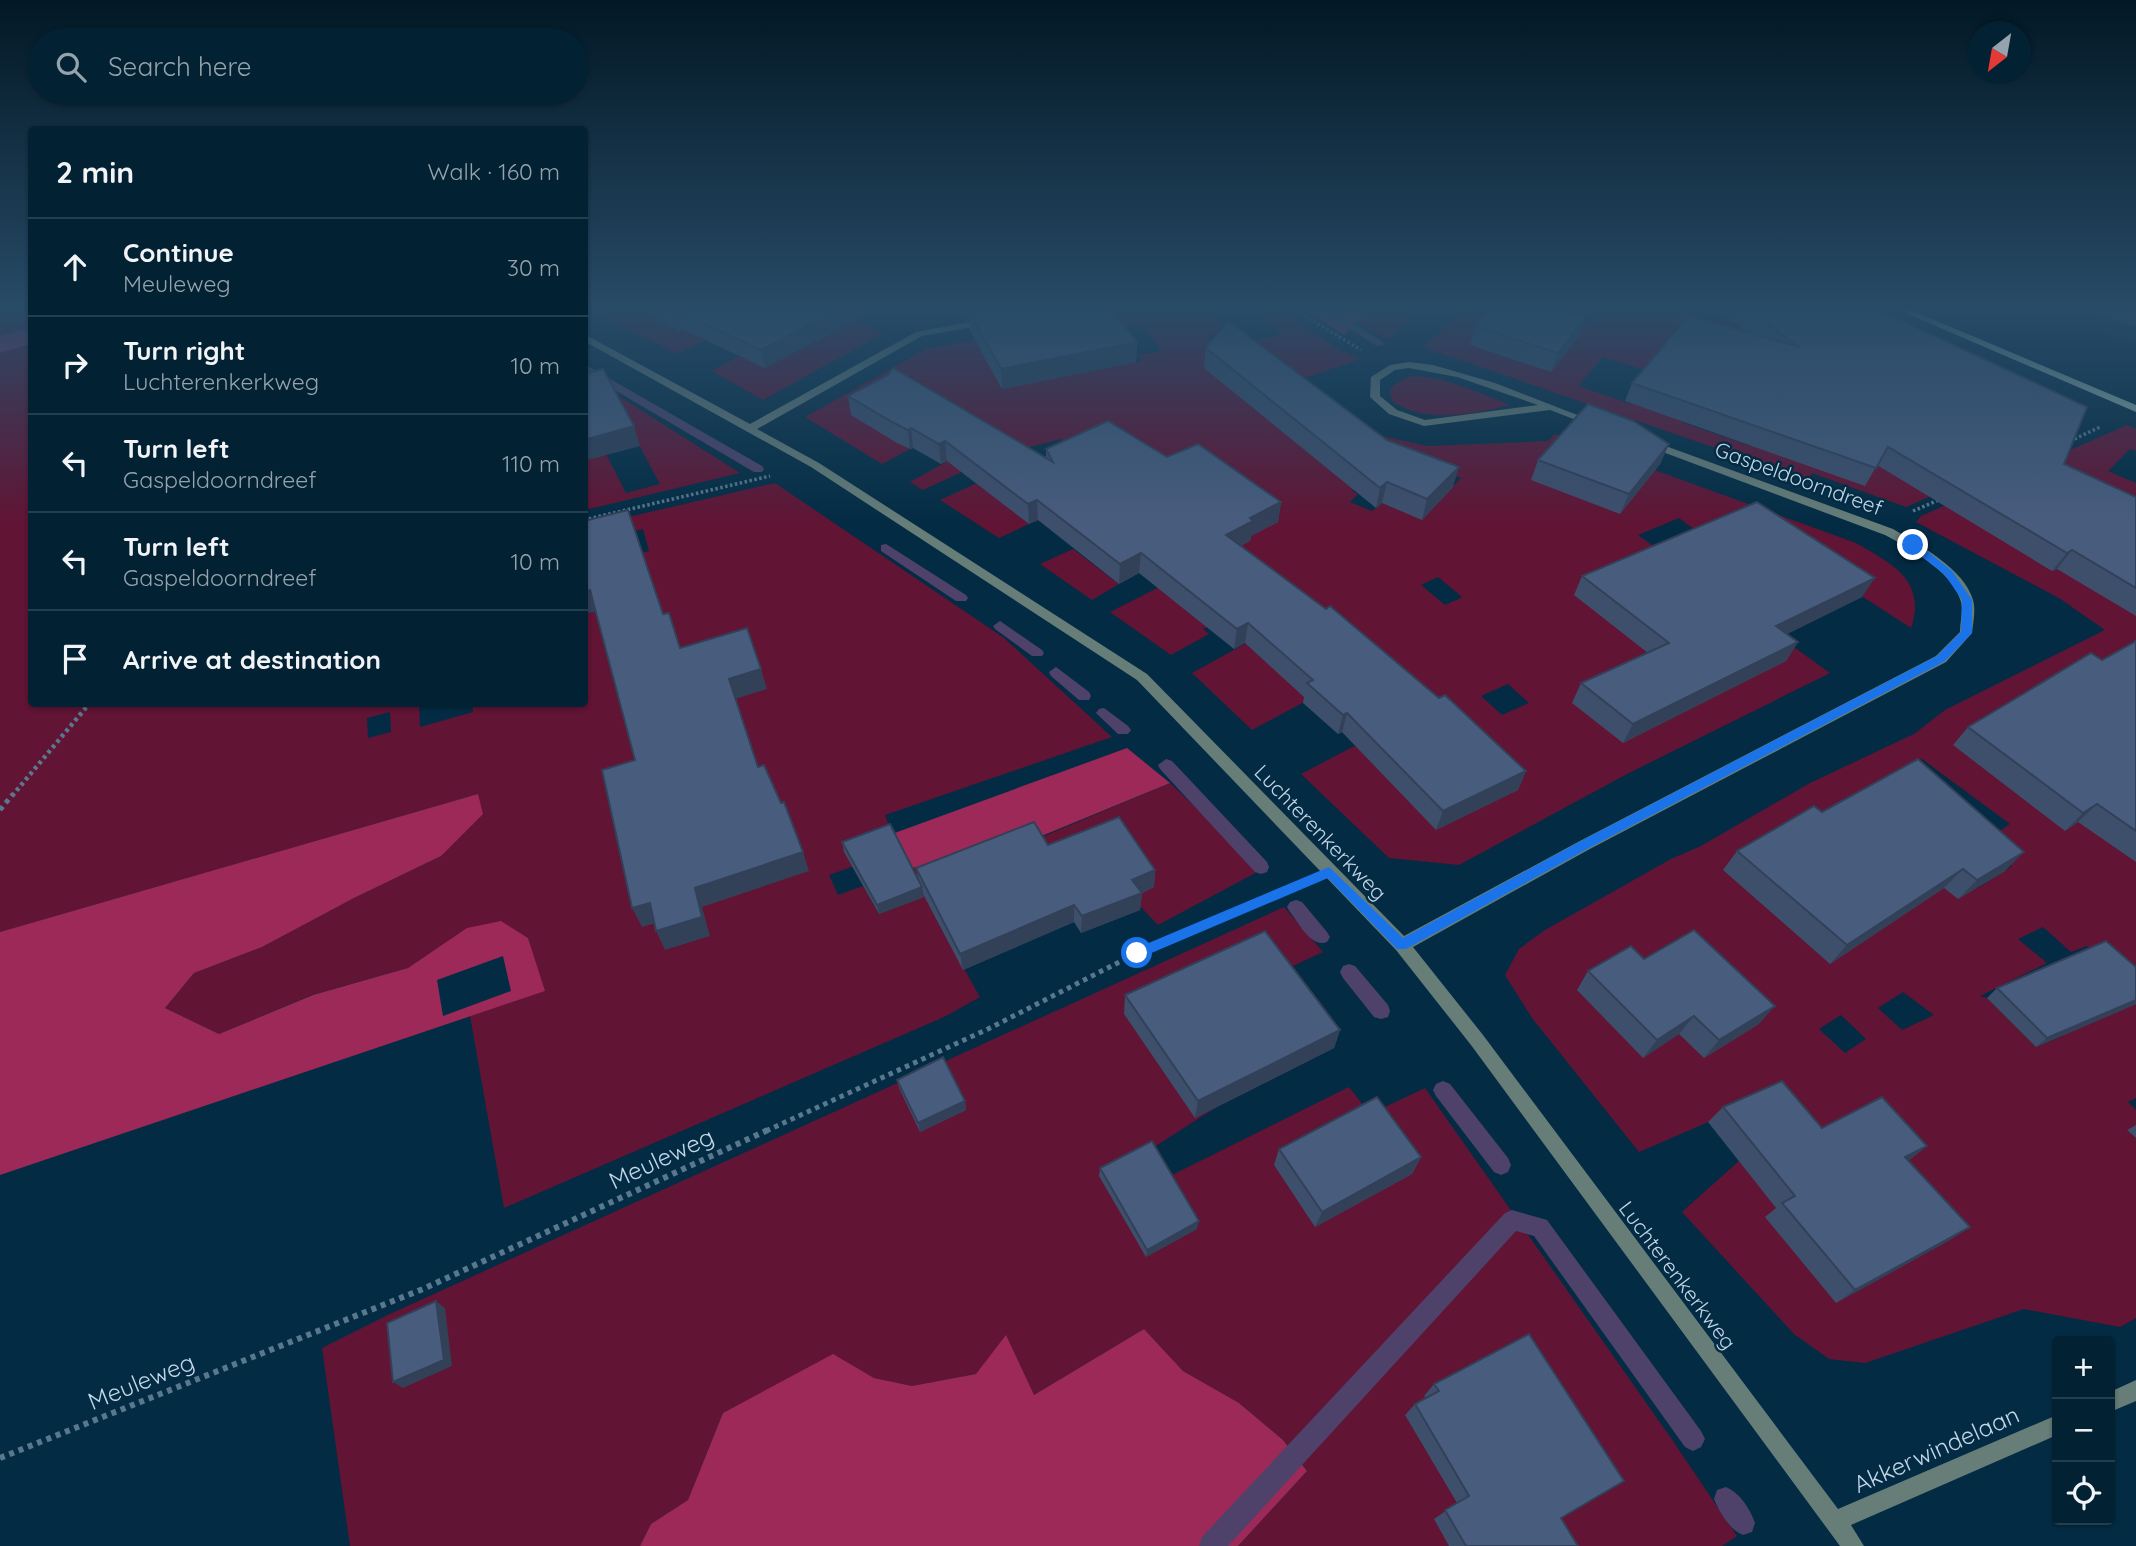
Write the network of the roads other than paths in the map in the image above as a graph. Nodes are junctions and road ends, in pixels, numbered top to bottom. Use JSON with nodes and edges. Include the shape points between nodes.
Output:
{"nodes":[{"id":1,"x":663,"y":380,"type":"edge"},
{"id":2,"x":837,"y":380,"type":"edge"},
{"id":3,"x":1375,"y":380,"type":"edge"},
{"id":4,"x":1469,"y":380,"type":"edge"},
{"id":5,"x":2068,"y":380,"type":"edge"},
{"id":6,"x":1550,"y":407,"type":"junction"},
{"id":7,"x":2136,"y":409,"type":"edge"},
{"id":8,"x":1602,"y":426,"type":"edge"},
{"id":9,"x":751,"y":428,"type":"junction"},
{"id":10,"x":1628,"y":436,"type":"edge"},
{"id":11,"x":1402,"y":945,"type":"junction"},
{"id":12,"x":2136,"y":1390,"type":"edge"},
{"id":13,"x":2115,"y":1400,"type":"edge"},
{"id":14,"x":2052,"y":1426,"type":"edge"},
{"id":15,"x":1835,"y":1521,"type":"junction"},
{"id":16,"x":1853,"y":1546,"type":"edge"}],
"edges":[{"from":1,"to":9,"type":"street","name":"Luchterenkerkweg"},
{"from":2,"to":9,"type":"street"},
{"from":3,"to":6,"type":"street","via":[[1376,397],[1392,412],[1424,423]]},
{"from":4,"to":6,"type":"street"},
{"from":5,"to":7,"type":"main road"},
{"from":6,"to":8,"type":"street"},
{"from":9,"to":11,"type":"street","name":"Luchterenkerkweg","via":[[1142,677]]},
{"from":10,"to":11,"type":"street","name":"Gaspeldoorndreef","via":[[1889,532],[1913,545],[1949,573],[1967,600],[1966,633],[1941,659]]},
{"from":11,"to":15,"type":"street","name":"Luchterenkerkweg"},
{"from":12,"to":13,"type":"street"},
{"from":14,"to":15,"type":"street","name":"Akkerwindelaan"},
{"from":15,"to":16,"type":"street","name":"Luchterenkerkweg"}]}
